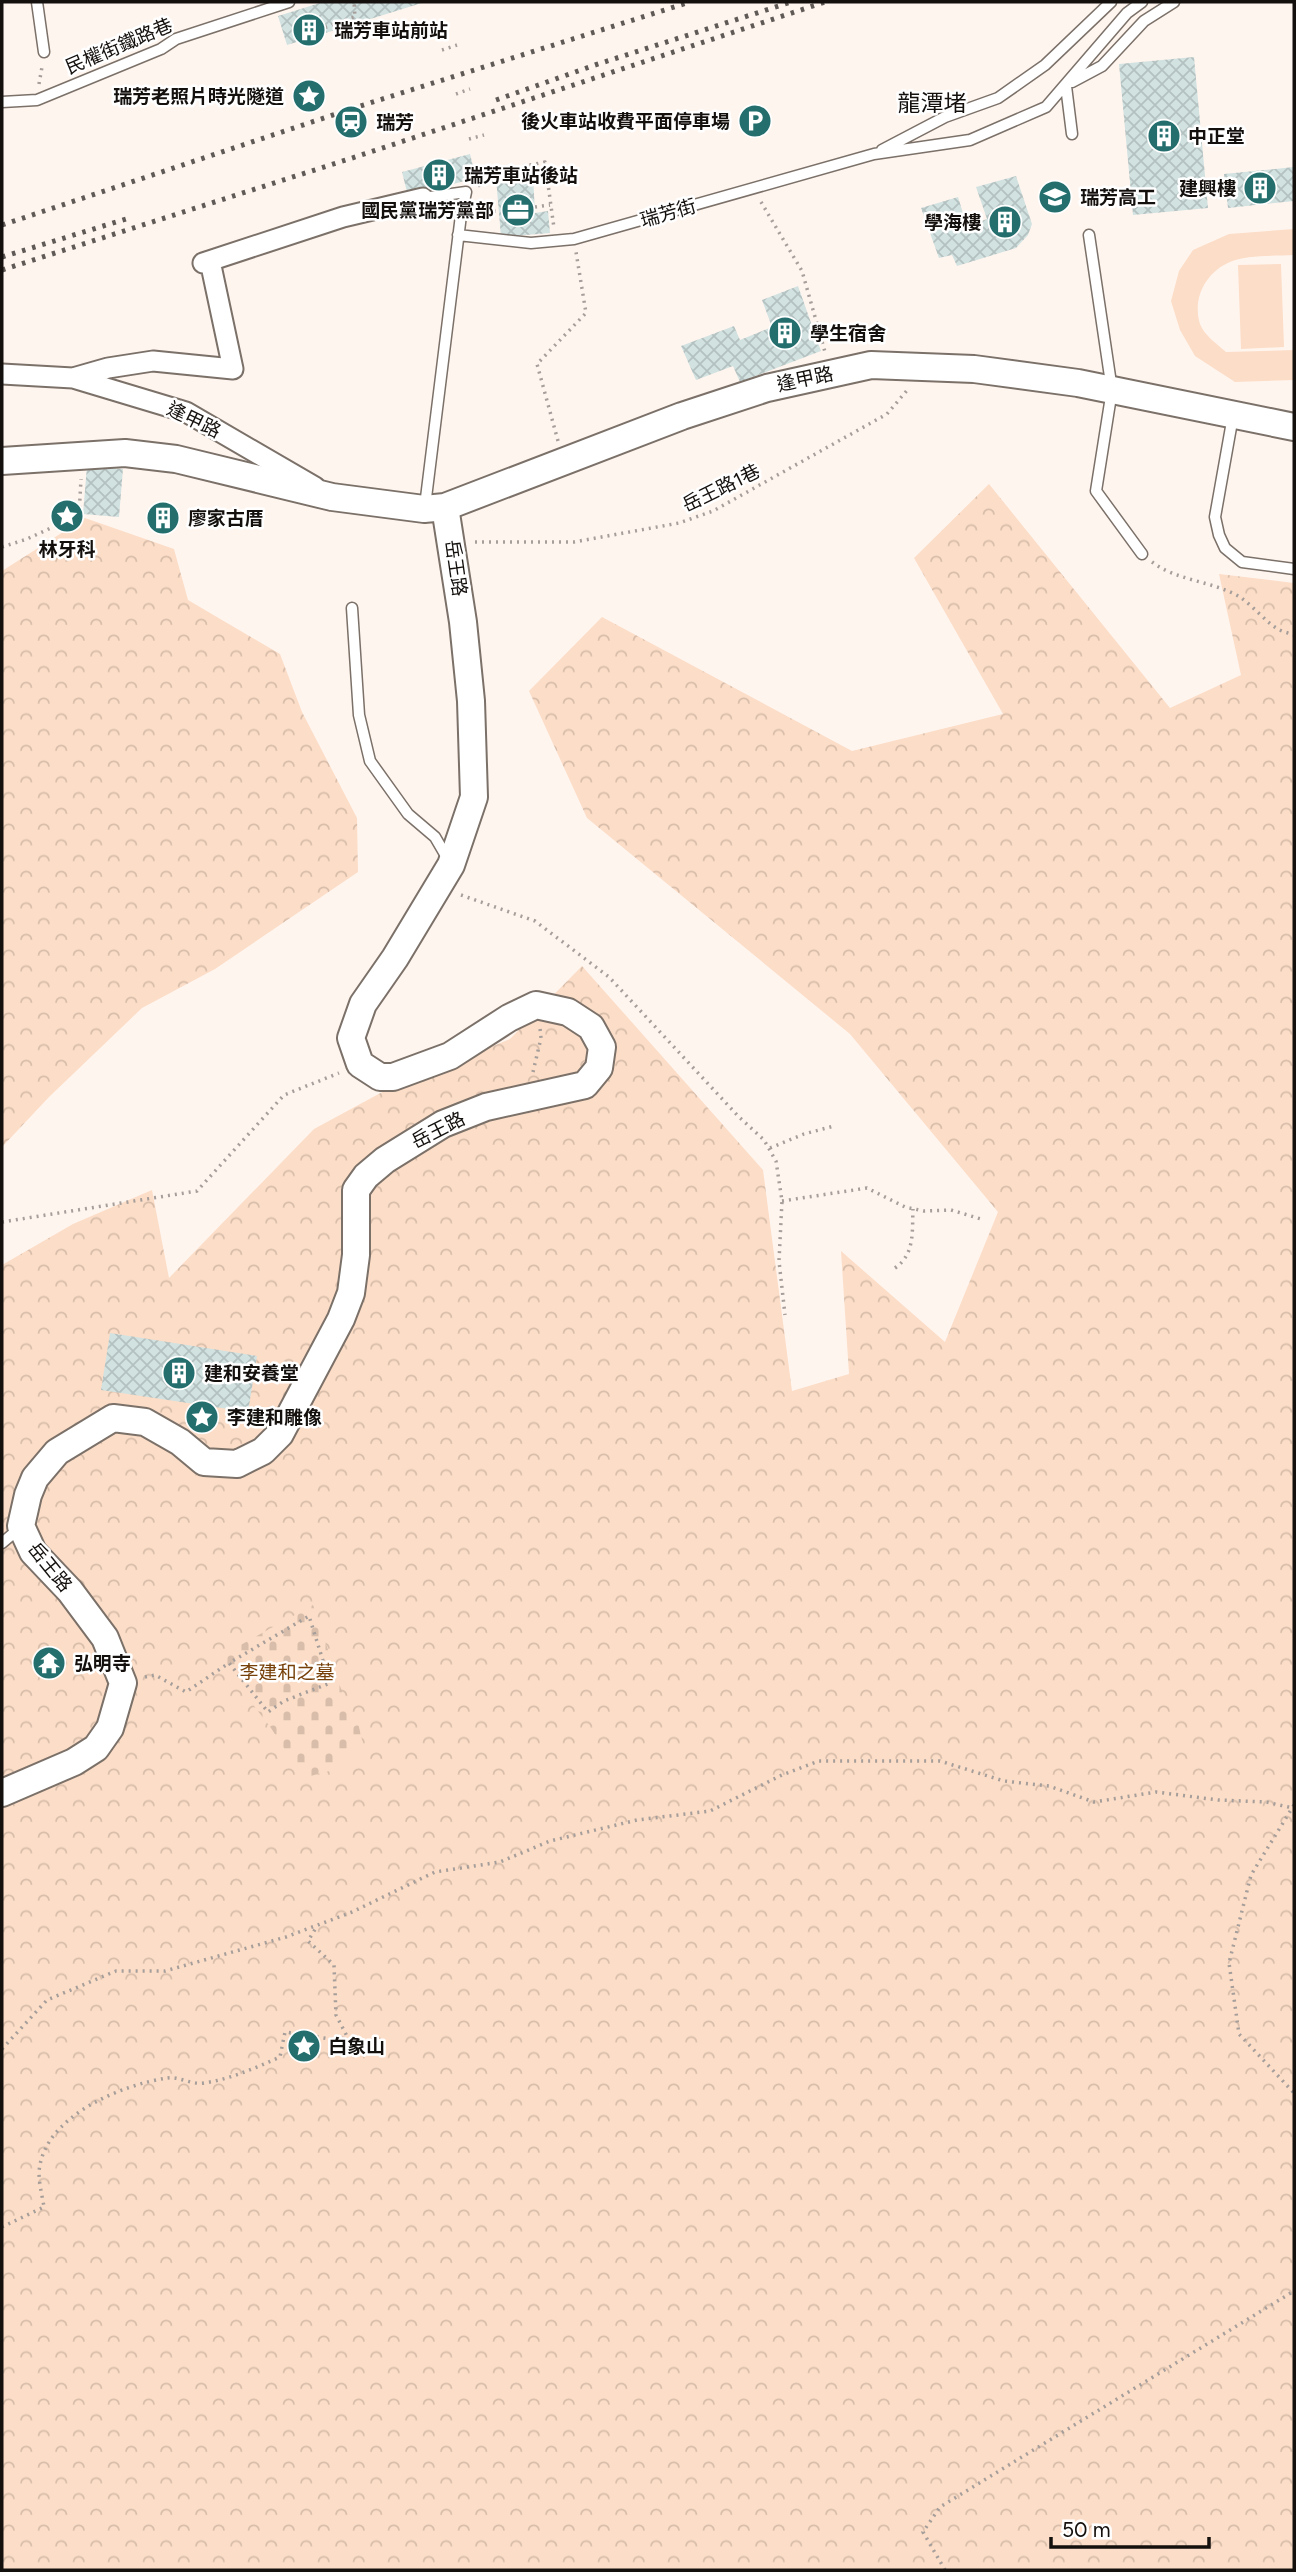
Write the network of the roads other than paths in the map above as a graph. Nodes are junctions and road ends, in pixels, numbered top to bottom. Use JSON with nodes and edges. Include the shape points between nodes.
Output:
{"nodes":[{"id":1,"x":37,"y":2,"type":"edge"},
{"id":2,"x":289,"y":2,"type":"edge"},
{"id":3,"x":1111,"y":2,"type":"edge"},
{"id":4,"x":1142,"y":2,"type":"edge"},
{"id":5,"x":1174,"y":2,"type":"edge"},
{"id":6,"x":44,"y":52,"type":"road end"},
{"id":7,"x":1066,"y":86,"type":"junction"},
{"id":8,"x":2,"y":102,"type":"edge"},
{"id":9,"x":1072,"y":134,"type":"dead end"},
{"id":10,"x":874,"y":154,"type":"junction"},
{"id":11,"x":423,"y":198,"type":"joint"},
{"id":12,"x":458,"y":235,"type":"junction"},
{"id":13,"x":1089,"y":235,"type":"dead end"},
{"id":14,"x":2,"y":374,"type":"edge"},
{"id":15,"x":73,"y":378,"type":"junction"},
{"id":16,"x":1112,"y":390,"type":"junction"},
{"id":17,"x":1233,"y":415,"type":"junction"},
{"id":18,"x":1294,"y":427,"type":"edge"},
{"id":19,"x":2,"y":461,"type":"edge"},
{"id":20,"x":332,"y":498,"type":"junction"},
{"id":21,"x":435,"y":508,"type":"junction"},
{"id":22,"x":1142,"y":554,"type":"road end"},
{"id":23,"x":1294,"y":569,"type":"edge"},
{"id":24,"x":352,"y":608,"type":"dead end"},
{"id":25,"x":446,"y":875,"type":"junction"},
{"id":26,"x":11,"y":1535,"type":"edge"},
{"id":27,"x":2,"y":1793,"type":"edge"}],
"edges":[{"from":1,"to":6,"type":"lane"},
{"from":2,"to":8,"type":"lane","name":"民權街鐵路巷","via":[[176,39],[37,100]]},
{"from":3,"to":10,"type":"lane","name":"瑞芳街","via":[[1045,65],[998,98],[945,117]]},
{"from":4,"to":7,"type":"lane","name":"瑞芳街"},
{"from":5,"to":7,"type":"lane","via":[[1144,22],[1102,66]]},
{"from":7,"to":9,"type":"lane"},
{"from":7,"to":10,"type":"lane","name":"瑞芳街","via":[[1046,107],[970,140]]},
{"from":10,"to":12,"type":"lane","name":"瑞芳街","via":[[574,239],[531,243]]},
{"from":11,"to":12,"type":"lane","via":[[466,192]]},
{"from":11,"to":15,"type":"street","via":[[343,216],[206,262],[233,369],[153,361]]},
{"from":12,"to":21,"type":"lane"},
{"from":13,"to":16,"type":"lane"},
{"from":14,"to":15,"type":"street","name":"逢甲路"},
{"from":15,"to":20,"type":"street","name":"逢甲路","via":[[186,412]]},
{"from":16,"to":17,"type":"street","name":"逢甲路"},
{"from":16,"to":21,"type":"street","name":"逢甲路","via":[[974,369],[871,365],[767,388]]},
{"from":16,"to":22,"type":"lane","via":[[1096,491]]},
{"from":17,"to":18,"type":"street","name":"逢甲路"},
{"from":17,"to":23,"type":"lane","via":[[1215,517],[1219,535],[1242,562]]},
{"from":19,"to":20,"type":"street","name":"逢甲路","via":[[125,453],[176,459]]},
{"from":20,"to":21,"type":"street","name":"逢甲路"},
{"from":21,"to":25,"type":"street","name":"岳王路","via":[[452,541],[475,759],[474,797]]},
{"from":24,"to":25,"type":"lane","via":[[359,715],[370,761],[408,814],[435,837]]},
{"from":25,"to":26,"type":"street","name":"岳王路","via":[[363,1004],[351,1038],[360,1064],[380,1077],[393,1077],[450,1056],[536,1005],[568,1012],[591,1027],[602,1048],[599,1068],[585,1086],[486,1107],[443,1124],[366,1176],[356,1190],[351,1293],[280,1434],[263,1451],[237,1464],[204,1462],[145,1422],[113,1418],[57,1452],[35,1478]]},
{"from":26,"to":27,"type":"street","name":"岳王路","via":[[70,1591],[106,1638],[123,1683],[110,1728],[96,1748]]}]}
